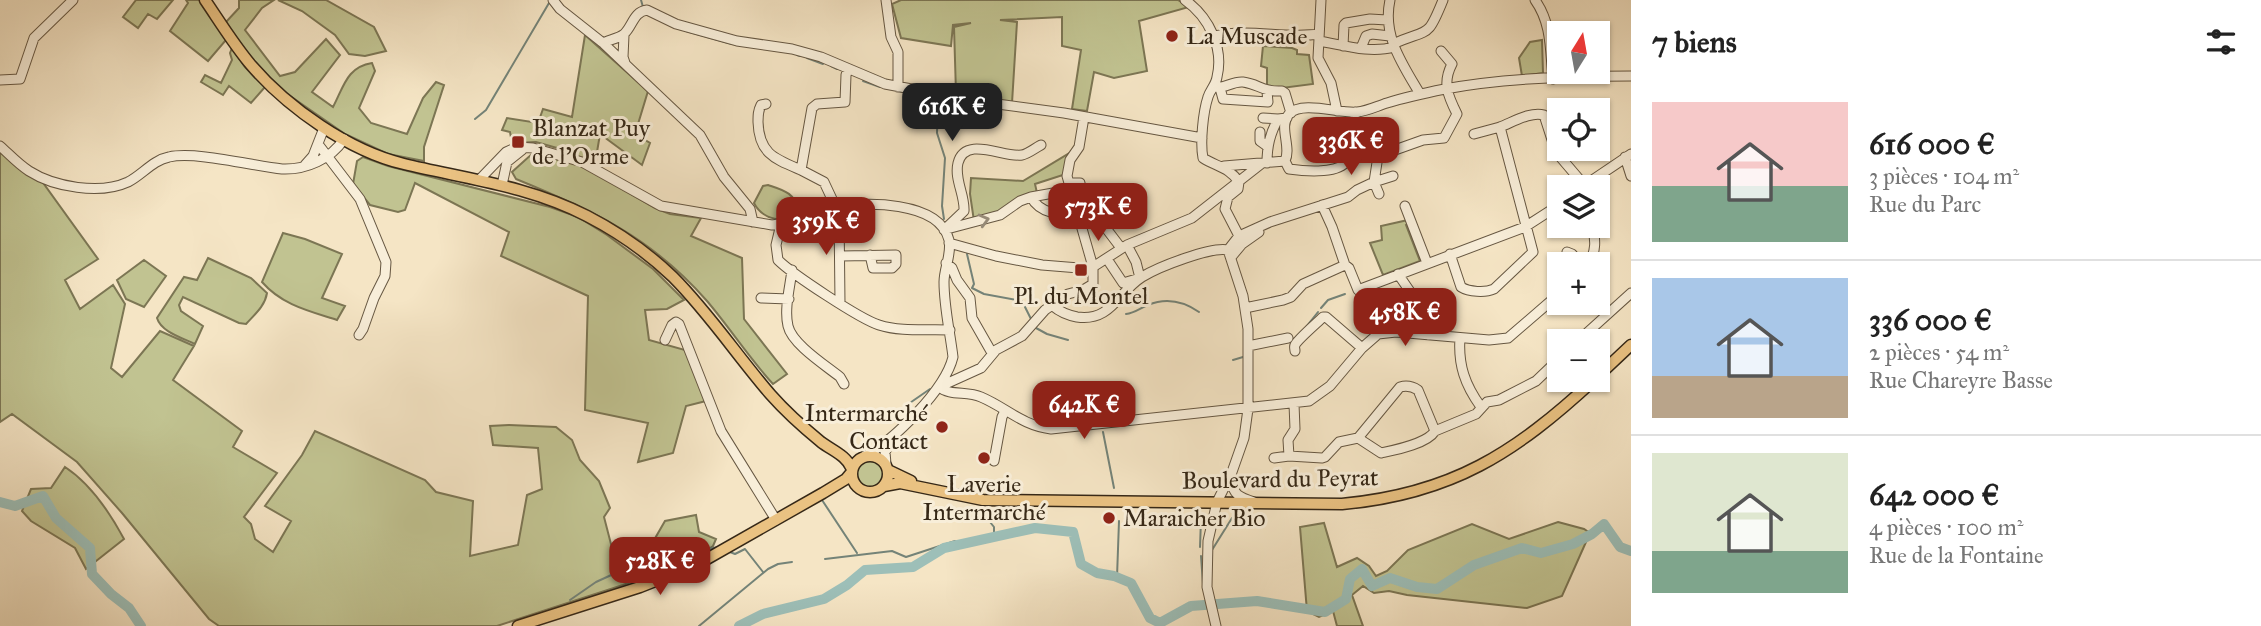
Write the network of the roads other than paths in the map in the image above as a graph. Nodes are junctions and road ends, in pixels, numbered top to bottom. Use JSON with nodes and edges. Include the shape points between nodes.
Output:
{"nodes":[{"id":1,"x":73,"y":0,"type":"edge"},
{"id":2,"x":205,"y":0,"type":"edge"},
{"id":3,"x":553,"y":0,"type":"edge"},
{"id":4,"x":886,"y":0,"type":"edge"},
{"id":5,"x":1185,"y":0,"type":"edge"},
{"id":6,"x":1321,"y":0,"type":"edge"},
{"id":7,"x":1390,"y":0,"type":"edge"},
{"id":8,"x":1443,"y":0,"type":"edge"},
{"id":9,"x":1535,"y":0,"type":"edge"},
{"id":10,"x":1387,"y":20,"type":"junction"},
{"id":11,"x":1547,"y":24,"type":"edge"},
{"id":12,"x":624,"y":35,"type":"junction"},
{"id":13,"x":1215,"y":36,"type":"junction"},
{"id":14,"x":1319,"y":37,"type":"junction"},
{"id":15,"x":1392,"y":42,"type":"junction"},
{"id":16,"x":603,"y":43,"type":"junction"},
{"id":17,"x":1343,"y":46,"type":"junction"},
{"id":18,"x":1362,"y":48,"type":"junction"},
{"id":19,"x":1441,"y":51,"type":"dead end"},
{"id":20,"x":626,"y":65,"type":"junction"},
{"id":21,"x":848,"y":69,"type":"junction"},
{"id":22,"x":1631,"y":76,"type":"edge"},
{"id":23,"x":1610,"y":77,"type":"edge"},
{"id":24,"x":0,"y":79,"type":"edge"},
{"id":25,"x":1547,"y":79,"type":"edge"},
{"id":26,"x":898,"y":87,"type":"junction"},
{"id":27,"x":1217,"y":87,"type":"junction"},
{"id":28,"x":1446,"y":89,"type":"junction"},
{"id":29,"x":1267,"y":92,"type":"junction"},
{"id":30,"x":1420,"y":94,"type":"junction"},
{"id":31,"x":766,"y":104,"type":"dead end"},
{"id":32,"x":1337,"y":111,"type":"junction"},
{"id":33,"x":1355,"y":113,"type":"junction"},
{"id":34,"x":1084,"y":117,"type":"junction"},
{"id":35,"x":1285,"y":117,"type":"junction"},
{"id":36,"x":1263,"y":118,"type":"dead end"},
{"id":37,"x":1500,"y":127,"type":"junction"},
{"id":38,"x":324,"y":128,"type":"junction"},
{"id":39,"x":1260,"y":132,"type":"dead end"},
{"id":40,"x":1474,"y":134,"type":"dead end"},
{"id":41,"x":1202,"y":138,"type":"junction"},
{"id":42,"x":344,"y":139,"type":"junction"},
{"id":43,"x":318,"y":144,"type":"junction"},
{"id":44,"x":1041,"y":145,"type":"dead end"},
{"id":45,"x":0,"y":146,"type":"edge"},
{"id":46,"x":1267,"y":146,"type":"junction"},
{"id":47,"x":527,"y":147,"type":"junction"},
{"id":48,"x":1628,"y":155,"type":"edge"},
{"id":49,"x":328,"y":156,"type":"junction"},
{"id":50,"x":1285,"y":161,"type":"junction"},
{"id":51,"x":1264,"y":164,"type":"junction"},
{"id":52,"x":1224,"y":166,"type":"junction"},
{"id":53,"x":300,"y":168,"type":"junction"},
{"id":54,"x":801,"y":170,"type":"junction"},
{"id":55,"x":1575,"y":175,"type":"edge"},
{"id":56,"x":1601,"y":175,"type":"edge"},
{"id":57,"x":1393,"y":176,"type":"dead end"},
{"id":58,"x":1631,"y":176,"type":"edge"},
{"id":59,"x":479,"y":180,"type":"junction"},
{"id":60,"x":1239,"y":181,"type":"junction"},
{"id":61,"x":1374,"y":181,"type":"junction"},
{"id":62,"x":502,"y":185,"type":"junction"},
{"id":63,"x":1070,"y":190,"type":"junction"},
{"id":64,"x":1379,"y":194,"type":"dead end"},
{"id":65,"x":1031,"y":197,"type":"junction"},
{"id":66,"x":747,"y":205,"type":"junction"},
{"id":67,"x":1322,"y":205,"type":"junction"},
{"id":68,"x":1405,"y":206,"type":"dead end"},
{"id":69,"x":834,"y":207,"type":"junction"},
{"id":70,"x":1297,"y":213,"type":"junction"},
{"id":71,"x":1547,"y":213,"type":"edge"},
{"id":72,"x":1078,"y":217,"type":"junction"},
{"id":73,"x":753,"y":222,"type":"junction"},
{"id":74,"x":1102,"y":223,"type":"dead end"},
{"id":75,"x":764,"y":224,"type":"junction"},
{"id":76,"x":781,"y":224,"type":"junction"},
{"id":77,"x":1525,"y":227,"type":"junction"},
{"id":78,"x":944,"y":230,"type":"junction"},
{"id":79,"x":1239,"y":236,"type":"junction"},
{"id":80,"x":949,"y":243,"type":"junction"},
{"id":81,"x":1124,"y":246,"type":"junction"},
{"id":82,"x":1230,"y":253,"type":"junction"},
{"id":83,"x":1450,"y":254,"type":"junction"},
{"id":84,"x":841,"y":256,"type":"junction"},
{"id":85,"x":870,"y":256,"type":"dead end"},
{"id":86,"x":1107,"y":259,"type":"junction"},
{"id":87,"x":946,"y":263,"type":"junction"},
{"id":88,"x":1427,"y":263,"type":"junction"},
{"id":89,"x":1345,"y":265,"type":"junction"},
{"id":90,"x":1093,"y":267,"type":"junction"},
{"id":91,"x":792,"y":270,"type":"junction"},
{"id":92,"x":1398,"y":274,"type":"junction"},
{"id":93,"x":1140,"y":278,"type":"junction"},
{"id":94,"x":1631,"y":293,"type":"edge"},
{"id":95,"x":761,"y":298,"type":"dead end"},
{"id":96,"x":789,"y":299,"type":"junction"},
{"id":97,"x":840,"y":302,"type":"junction"},
{"id":98,"x":1547,"y":304,"type":"edge"},
{"id":99,"x":1053,"y":306,"type":"junction"},
{"id":100,"x":1245,"y":308,"type":"junction"},
{"id":101,"x":1591,"y":329,"type":"edge"},
{"id":102,"x":950,"y":330,"type":"junction"},
{"id":103,"x":359,"y":335,"type":"dead end"},
{"id":104,"x":1428,"y":335,"type":"junction"},
{"id":105,"x":1288,"y":338,"type":"dead end"},
{"id":106,"x":1460,"y":338,"type":"junction"},
{"id":107,"x":665,"y":340,"type":"dead end"},
{"id":108,"x":1631,"y":345,"type":"edge"},
{"id":109,"x":1248,"y":346,"type":"junction"},
{"id":110,"x":1362,"y":348,"type":"junction"},
{"id":111,"x":1295,"y":351,"type":"dead end"},
{"id":112,"x":992,"y":353,"type":"junction"},
{"id":113,"x":1610,"y":365,"type":"edge"},
{"id":114,"x":1547,"y":370,"type":"edge"},
{"id":115,"x":844,"y":384,"type":"dead end"},
{"id":116,"x":939,"y":387,"type":"junction"},
{"id":117,"x":1580,"y":392,"type":"edge"},
{"id":118,"x":1294,"y":404,"type":"junction"},
{"id":119,"x":1481,"y":407,"type":"junction"},
{"id":120,"x":1248,"y":408,"type":"junction"},
{"id":121,"x":1005,"y":411,"type":"junction"},
{"id":122,"x":803,"y":426,"type":"junction"},
{"id":123,"x":1435,"y":431,"type":"junction"},
{"id":124,"x":896,"y":434,"type":"junction"},
{"id":125,"x":1357,"y":438,"type":"junction"},
{"id":126,"x":1289,"y":456,"type":"junction"},
{"id":127,"x":863,"y":457,"type":"junction"},
{"id":128,"x":1274,"y":458,"type":"dead end"},
{"id":129,"x":993,"y":461,"type":"dead end"},
{"id":130,"x":887,"y":467,"type":"junction"},
{"id":131,"x":852,"y":471,"type":"junction"},
{"id":132,"x":1231,"y":476,"type":"junction"},
{"id":133,"x":884,"y":486,"type":"junction"},
{"id":134,"x":858,"y":488,"type":"junction"},
{"id":135,"x":823,"y":493,"type":"junction"},
{"id":136,"x":1016,"y":500,"type":"junction"},
{"id":137,"x":1193,"y":502,"type":"junction"},
{"id":138,"x":1220,"y":502,"type":"junction"},
{"id":139,"x":1259,"y":503,"type":"junction"},
{"id":140,"x":1212,"y":518,"type":"junction"},
{"id":141,"x":776,"y":520,"type":"junction"},
{"id":142,"x":1208,"y":541,"type":"junction"},
{"id":143,"x":1215,"y":621,"type":"edge"},
{"id":144,"x":518,"y":626,"type":"edge"}],
"edges":[{"from":1,"to":24,"type":"street","via":[[34,38],[20,79]]},
{"from":2,"to":38,"type":"main road","via":[[260,75]]},
{"from":3,"to":16,"type":"street"},
{"from":4,"to":26,"type":"street","via":[[898,52]]},
{"from":5,"to":13,"type":"street","via":[[1203,16]]},
{"from":6,"to":14,"type":"street"},
{"from":7,"to":10,"type":"street"},
{"from":8,"to":15,"type":"street","via":[[1428,32]]},
{"from":9,"to":11,"type":"street"},
{"from":10,"to":15,"type":"street"},
{"from":10,"to":17,"type":"street","via":[[1346,23]]},
{"from":12,"to":16,"type":"street"},
{"from":12,"to":20,"type":"street"},
{"from":12,"to":21,"type":"street","via":[[644,10],[737,41],[792,48]]},
{"from":13,"to":14,"type":"street"},
{"from":13,"to":27,"type":"street"},
{"from":14,"to":17,"type":"street"},
{"from":14,"to":32,"type":"street","via":[[1318,58],[1331,83]]},
{"from":15,"to":18,"type":"street","via":[[1382,50]]},
{"from":15,"to":18,"type":"street","via":[[1372,34],[1366,36]]},
{"from":15,"to":30,"type":"street"},
{"from":16,"to":20,"type":"street"},
{"from":17,"to":18,"type":"street"},
{"from":19,"to":28,"type":"street","via":[[1452,64]]},
{"from":20,"to":66,"type":"street","via":[[700,135]]},
{"from":21,"to":26,"type":"street"},
{"from":21,"to":54,"type":"street","via":[[845,102],[812,108]]},
{"from":22,"to":23,"type":"street"},
{"from":25,"to":28,"type":"street"},
{"from":26,"to":34,"type":"street"},
{"from":27,"to":29,"type":"street","via":[[1243,82]]},
{"from":27,"to":29,"type":"street","via":[[1223,99],[1268,102]]},
{"from":27,"to":41,"type":"street","via":[[1208,98]]},
{"from":28,"to":30,"type":"street"},
{"from":28,"to":61,"type":"street","via":[[1457,114],[1444,138],[1423,140],[1378,156]]},
{"from":29,"to":35,"type":"street","via":[[1284,92]]},
{"from":30,"to":33,"type":"street"},
{"from":31,"to":54,"type":"street","via":[[758,110],[758,134],[765,150]]},
{"from":32,"to":33,"type":"street"},
{"from":32,"to":35,"type":"street","via":[[1299,109]]},
{"from":33,"to":50,"type":"street","via":[[1344,163],[1317,171],[1290,169]]},
{"from":34,"to":41,"type":"street"},
{"from":34,"to":63,"type":"street","via":[[1079,147],[1069,165]]},
{"from":35,"to":36,"type":"street"},
{"from":35,"to":46,"type":"street"},
{"from":35,"to":50,"type":"street"},
{"from":37,"to":40,"type":"street"},
{"from":37,"to":55,"type":"street","via":[[1539,112],[1544,115],[1556,152]]},
{"from":37,"to":77,"type":"street"},
{"from":38,"to":42,"type":"main road"},
{"from":38,"to":43,"type":"street"},
{"from":39,"to":46,"type":"street","via":[[1260,141]]},
{"from":41,"to":52,"type":"street","via":[[1203,158]]},
{"from":42,"to":49,"type":"street"},
{"from":42,"to":59,"type":"main road","via":[[403,164]]},
{"from":43,"to":49,"type":"street"},
{"from":43,"to":53,"type":"street"},
{"from":44,"to":78,"type":"street","via":[[1021,155],[981,149],[963,153],[957,170],[964,211]]},
{"from":45,"to":53,"type":"street","via":[[39,176],[97,189],[127,182],[170,157]]},
{"from":46,"to":51,"type":"street"},
{"from":47,"to":59,"type":"street","via":[[506,152]]},
{"from":47,"to":62,"type":"street","via":[[507,162]]},
{"from":47,"to":73,"type":"street","via":[[582,162],[661,206]]},
{"from":48,"to":56,"type":"street"},
{"from":48,"to":58,"type":"street"},
{"from":49,"to":53,"type":"street"},
{"from":49,"to":103,"type":"street","via":[[365,208],[387,265]]},
{"from":50,"to":51,"type":"street"},
{"from":51,"to":52,"type":"street"},
{"from":51,"to":60,"type":"street"},
{"from":52,"to":60,"type":"street"},
{"from":54,"to":69,"type":"street","via":[[824,182]]},
{"from":57,"to":61,"type":"street"},
{"from":59,"to":62,"type":"main road"},
{"from":60,"to":79,"type":"street","via":[[1225,209]]},
{"from":60,"to":81,"type":"street","via":[[1192,218]]},
{"from":61,"to":64,"type":"street"},
{"from":61,"to":67,"type":"street"},
{"from":62,"to":122,"type":"main road","via":[[587,216],[648,256],[680,285],[776,401]]},
{"from":63,"to":65,"type":"street"},
{"from":63,"to":72,"type":"street"},
{"from":63,"to":72,"type":"street","via":[[1080,183],[1082,194],[1094,208]]},
{"from":65,"to":72,"type":"street","via":[[1052,213]]},
{"from":78,"to":65,"type":"street","one_way":true,"via":[[1000,215]]},
{"from":66,"to":73,"type":"street"},
{"from":66,"to":75,"type":"street"},
{"from":67,"to":70,"type":"street"},
{"from":67,"to":89,"type":"street"},
{"from":68,"to":88,"type":"street"},
{"from":69,"to":76,"type":"street"},
{"from":69,"to":78,"type":"street","via":[[908,208]]},
{"from":69,"to":84,"type":"street","via":[[839,215]]},
{"from":70,"to":79,"type":"street"},
{"from":70,"to":82,"type":"street"},
{"from":71,"to":77,"type":"street"},
{"from":72,"to":90,"type":"street"},
{"from":73,"to":75,"type":"street"},
{"from":74,"to":81,"type":"street"},
{"from":75,"to":76,"type":"street"},
{"from":76,"to":91,"type":"street","via":[[776,257]]},
{"from":77,"to":83,"type":"street"},
{"from":77,"to":83,"type":"street","via":[[1533,252],[1489,291],[1461,286]]},
{"from":78,"to":80,"type":"street"},
{"from":79,"to":82,"type":"street"},
{"from":80,"to":87,"type":"street"},
{"from":80,"to":90,"type":"street","via":[[1042,265]]},
{"from":81,"to":86,"type":"street"},
{"from":81,"to":93,"type":"street","via":[[1136,262]]},
{"from":82,"to":93,"type":"street","via":[[1222,248],[1209,250]]},
{"from":82,"to":100,"type":"street"},
{"from":83,"to":88,"type":"street"},
{"from":84,"to":85,"type":"street"},
{"from":84,"to":97,"type":"street"},
{"from":86,"to":90,"type":"street"},
{"from":86,"to":93,"type":"street","via":[[1123,283]]},
{"from":87,"to":102,"type":"street"},
{"from":87,"to":112,"type":"street","via":[[970,298],[972,318]]},
{"from":88,"to":92,"type":"street"},
{"from":89,"to":92,"type":"street","via":[[1358,290]]},
{"from":89,"to":100,"type":"street","via":[[1303,284],[1291,297]]},
{"from":90,"to":99,"type":"street","via":[[1093,284]]},
{"from":91,"to":96,"type":"street"},
{"from":91,"to":97,"type":"street"},
{"from":92,"to":104,"type":"street","via":[[1429,319]]},
{"from":93,"to":99,"type":"street","via":[[1091,319],[1063,314]]},
{"from":94,"to":101,"type":"street"},
{"from":95,"to":96,"type":"street"},
{"from":96,"to":115,"type":"street","via":[[791,335]]},
{"from":97,"to":102,"type":"street","via":[[873,323]]},
{"from":98,"to":106,"type":"street","via":[[1508,338]]},
{"from":99,"to":112,"type":"street","via":[[1022,336]]},
{"from":100,"to":109,"type":"street"},
{"from":102,"to":116,"type":"street","via":[[953,357]]},
{"from":104,"to":106,"type":"street"},
{"from":104,"to":110,"type":"street","via":[[1386,332]]},
{"from":105,"to":109,"type":"street"},
{"from":106,"to":119,"type":"street","via":[[1461,365]]},
{"from":107,"to":141,"type":"street","via":[[673,325],[679,324],[721,431]]},
{"from":108,"to":113,"type":"main road"},
{"from":109,"to":120,"type":"street"},
{"from":110,"to":111,"type":"street","via":[[1323,317],[1295,344]]},
{"from":110,"to":118,"type":"street","via":[[1318,397]]},
{"from":112,"to":116,"type":"street","via":[[981,368]]},
{"from":114,"to":119,"type":"street","via":[[1536,381]]},
{"from":116,"to":121,"type":"street","via":[[982,398]]},
{"from":116,"to":124,"type":"street"},
{"from":117,"to":139,"type":"main road","name":"Boulevard du Peyrat","via":[[1531,435],[1437,484],[1372,501]]},
{"from":118,"to":120,"type":"street"},
{"from":118,"to":126,"type":"street"},
{"from":119,"to":123,"type":"street","via":[[1476,414]]},
{"from":120,"to":121,"type":"street","via":[[1051,429]]},
{"from":120,"to":132,"type":"street"},
{"from":121,"to":129,"type":"street"},
{"from":122,"to":127,"type":"main road"},
{"from":122,"to":131,"type":"main road","via":[[845,458]]},
{"from":123,"to":125,"type":"street","via":[[1409,446],[1381,453]]},
{"from":123,"to":125,"type":"street","via":[[1418,390],[1405,386]]},
{"from":124,"to":127,"type":"street"},
{"from":124,"to":130,"type":"street","via":[[886,452]]},
{"from":125,"to":126,"type":"street","via":[[1339,442],[1322,458]]},
{"from":126,"to":128,"type":"street"},
{"from":127,"to":130,"type":"main road","via":[[874,456]]},
{"from":127,"to":131,"type":"main road"},
{"from":130,"to":133,"type":"main road"},
{"from":130,"to":136,"type":"main road","name":"Boulevard du Peyrat","via":[[916,482]]},
{"from":131,"to":134,"type":"main road"},
{"from":131,"to":135,"type":"main road"},
{"from":132,"to":138,"type":"street"},
{"from":132,"to":139,"type":"street","via":[[1237,495]]},
{"from":133,"to":134,"type":"main road","via":[[869,492]]},
{"from":133,"to":136,"type":"main road","name":"Boulevard du Peyrat","via":[[895,483],[968,499]]},
{"from":134,"to":135,"type":"main road"},
{"from":135,"to":141,"type":"main road"},
{"from":136,"to":137,"type":"main road","name":"Boulevard du Peyrat"},
{"from":137,"to":138,"type":"main road","name":"Boulevard du Peyrat"},
{"from":137,"to":140,"type":"street"},
{"from":138,"to":139,"type":"main road","name":"Boulevard du Peyrat"},
{"from":138,"to":140,"type":"street"},
{"from":138,"to":142,"type":"street"},
{"from":140,"to":142,"type":"street"},
{"from":141,"to":144,"type":"main road","via":[[679,572]]},
{"from":142,"to":143,"type":"street","via":[[1206,576]]}]}
